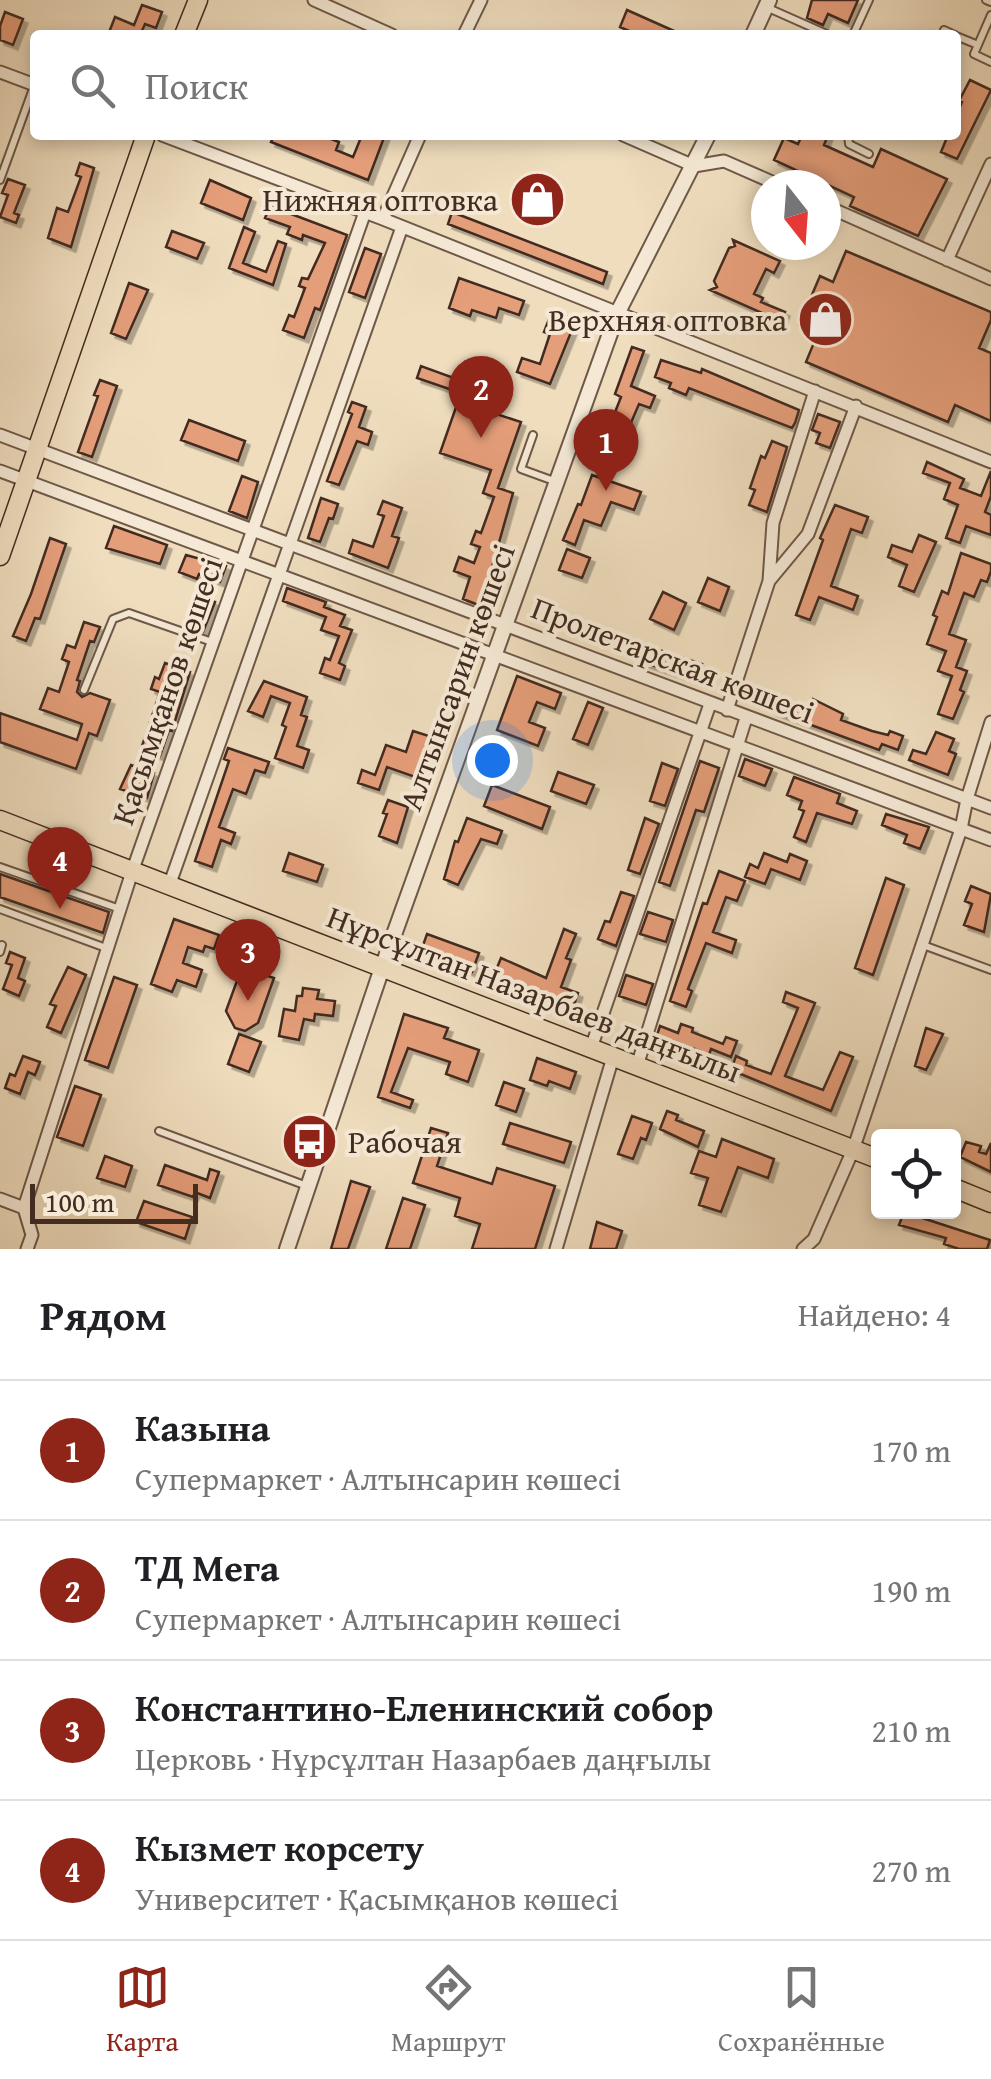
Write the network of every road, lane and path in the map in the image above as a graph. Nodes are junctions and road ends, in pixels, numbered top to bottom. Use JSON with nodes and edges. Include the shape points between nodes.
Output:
{"nodes":[{"id":1,"x":198,"y":0,"type":"edge"},
{"id":2,"x":314,"y":0,"type":"edge"},
{"id":3,"x":481,"y":0,"type":"edge"},
{"id":4,"x":869,"y":0,"type":"edge"},
{"id":5,"x":767,"y":3,"type":"edge"},
{"id":6,"x":991,"y":16,"type":"edge"},
{"id":7,"x":186,"y":30,"type":"edge"},
{"id":8,"x":381,"y":30,"type":"edge"},
{"id":9,"x":466,"y":30,"type":"edge"},
{"id":10,"x":755,"y":30,"type":"edge"},
{"id":11,"x":819,"y":30,"type":"edge"},
{"id":12,"x":855,"y":30,"type":"edge"},
{"id":13,"x":961,"y":38,"type":"edge"},
{"id":14,"x":978,"y":45,"type":"junction"},
{"id":15,"x":991,"y":62,"type":"edge"},
{"id":16,"x":0,"y":72,"type":"edge"},
{"id":17,"x":30,"y":83,"type":"edge"},
{"id":18,"x":30,"y":99,"type":"edge"},
{"id":19,"x":144,"y":140,"type":"edge"},
{"id":20,"x":175,"y":140,"type":"edge"},
{"id":21,"x":418,"y":140,"type":"edge"},
{"id":22,"x":634,"y":140,"type":"edge"},
{"id":23,"x":706,"y":140,"type":"edge"},
{"id":24,"x":849,"y":140,"type":"edge"},
{"id":25,"x":869,"y":154,"type":"dead end"},
{"id":26,"x":991,"y":164,"type":"edge"},
{"id":27,"x":694,"y":166,"type":"junction"},
{"id":28,"x":751,"y":173,"type":"edge"},
{"id":29,"x":0,"y":180,"type":"edge"},
{"id":30,"x":365,"y":212,"type":"junction"},
{"id":31,"x":841,"y":213,"type":"edge"},
{"id":32,"x":383,"y":219,"type":"junction"},
{"id":33,"x":402,"y":227,"type":"junction"},
{"id":34,"x":947,"y":260,"type":"junction"},
{"id":35,"x":991,"y":279,"type":"edge"},
{"id":36,"x":617,"y":314,"type":"junction"},
{"id":37,"x":816,"y":391,"type":"junction"},
{"id":38,"x":856,"y":406,"type":"junction"},
{"id":39,"x":0,"y":435,"type":"edge"},
{"id":40,"x":533,"y":435,"type":"dead end"},
{"id":41,"x":37,"y":450,"type":"junction"},
{"id":42,"x":991,"y":462,"type":"edge"},
{"id":43,"x":0,"y":471,"type":"edge"},
{"id":44,"x":26,"y":482,"type":"junction"},
{"id":45,"x":555,"y":482,"type":"junction"},
{"id":46,"x":252,"y":531,"type":"junction"},
{"id":47,"x":290,"y":545,"type":"junction"},
{"id":48,"x":0,"y":556,"type":"edge"},
{"id":49,"x":242,"y":562,"type":"junction"},
{"id":50,"x":279,"y":576,"type":"junction"},
{"id":51,"x":770,"y":581,"type":"junction"},
{"id":52,"x":505,"y":626,"type":"junction"},
{"id":53,"x":213,"y":642,"type":"junction"},
{"id":54,"x":494,"y":656,"type":"junction"},
{"id":55,"x":84,"y":690,"type":"dead end"},
{"id":56,"x":710,"y":704,"type":"junction"},
{"id":57,"x":728,"y":710,"type":"junction"},
{"id":58,"x":746,"y":718,"type":"junction"},
{"id":59,"x":991,"y":722,"type":"edge"},
{"id":60,"x":700,"y":733,"type":"junction"},
{"id":61,"x":737,"y":747,"type":"junction"},
{"id":62,"x":967,"y":798,"type":"junction"},
{"id":63,"x":991,"y":808,"type":"edge"},
{"id":64,"x":0,"y":820,"type":"edge"},
{"id":65,"x":961,"y":829,"type":"junction"},
{"id":66,"x":991,"y":840,"type":"edge"},
{"id":67,"x":0,"y":867,"type":"edge"},
{"id":68,"x":132,"y":872,"type":"junction"},
{"id":69,"x":170,"y":886,"type":"junction"},
{"id":70,"x":120,"y":909,"type":"junction"},
{"id":71,"x":0,"y":910,"type":"edge"},
{"id":72,"x":922,"y":945,"type":"junction"},
{"id":73,"x":108,"y":948,"type":"junction"},
{"id":74,"x":382,"y":968,"type":"junction"},
{"id":75,"x":991,"y":970,"type":"edge"},
{"id":76,"x":592,"y":1048,"type":"junction"},
{"id":77,"x":613,"y":1057,"type":"junction"},
{"id":78,"x":637,"y":1066,"type":"junction"},
{"id":79,"x":159,"y":1131,"type":"dead end"},
{"id":80,"x":854,"y":1150,"type":"junction"},
{"id":81,"x":871,"y":1156,"type":"edge"},
{"id":82,"x":308,"y":1186,"type":"junction"},
{"id":83,"x":961,"y":1191,"type":"edge"},
{"id":84,"x":0,"y":1199,"type":"edge"},
{"id":85,"x":991,"y":1203,"type":"edge"},
{"id":86,"x":24,"y":1208,"type":"junction"},
{"id":87,"x":27,"y":1249,"type":"edge"},
{"id":88,"x":288,"y":1249,"type":"edge"},
{"id":89,"x":556,"y":1249,"type":"edge"},
{"id":90,"x":803,"y":1249,"type":"edge"}],
"edges":[{"from":1,"to":7,"type":"main road"},
{"from":2,"to":8,"type":"street"},
{"from":3,"to":9,"type":"street"},
{"from":4,"to":12,"type":"lane"},
{"from":5,"to":10,"type":"street"},
{"from":5,"to":11,"type":"lane"},
{"from":6,"to":14,"type":"lane"},
{"from":13,"to":14,"type":"lane"},
{"from":14,"to":15,"type":"lane","via":[[974,54]]},
{"from":16,"to":17,"type":"street"},
{"from":18,"to":29,"type":"lane"},
{"from":19,"to":41,"type":"main road"},
{"from":20,"to":30,"type":"street"},
{"from":21,"to":32,"type":"street"},
{"from":22,"to":27,"type":"street"},
{"from":23,"to":27,"type":"street","name":"Алтынсарин көшесі"},
{"from":24,"to":25,"type":"lane"},
{"from":26,"to":34,"type":"street"},
{"from":27,"to":28,"type":"street","via":[[724,161]]},
{"from":27,"to":36,"type":"street","name":"Алтынсарин көшесі"},
{"from":30,"to":32,"type":"street"},
{"from":30,"to":46,"type":"street","name":"Қасымқанов көшесі"},
{"from":31,"to":34,"type":"street"},
{"from":32,"to":33,"type":"street"},
{"from":33,"to":36,"type":"street"},
{"from":33,"to":47,"type":"street","name":"Қасымқанов көшесі"},
{"from":34,"to":35,"type":"street"},
{"from":36,"to":37,"type":"street"},
{"from":36,"to":45,"type":"street","name":"Алтынсарин көшесі"},
{"from":37,"to":38,"type":"street"},
{"from":37,"to":51,"type":"street","via":[[773,523]]},
{"from":38,"to":42,"type":"street"},
{"from":38,"to":51,"type":"street","via":[[808,534]]},
{"from":39,"to":41,"type":"street","name":"Пролетарская көшесі"},
{"from":40,"to":45,"type":"lane","via":[[521,469]]},
{"from":41,"to":44,"type":"main road"},
{"from":41,"to":46,"type":"street","name":"Пролетарская көшесі"},
{"from":43,"to":44,"type":"street","name":"Пролетарская көшесі"},
{"from":44,"to":48,"type":"main road"},
{"from":44,"to":49,"type":"street","name":"Пролетарская көшесі"},
{"from":45,"to":52,"type":"street","name":"Алтынсарин көшесі"},
{"from":46,"to":47,"type":"street","name":"Пролетарская көшесі"},
{"from":46,"to":49,"type":"street","name":"Қасымқанов көшесі"},
{"from":47,"to":50,"type":"street","name":"Қасымқанов көшесі"},
{"from":47,"to":52,"type":"street","name":"Пролетарская көшесі"},
{"from":49,"to":50,"type":"street","name":"Пролетарская көшесі"},
{"from":49,"to":53,"type":"street","name":"Қасымқанов көшесі"},
{"from":50,"to":54,"type":"street","name":"Пролетарская көшесі"},
{"from":50,"to":69,"type":"street","name":"Қасымқанов көшесі"},
{"from":51,"to":57,"type":"street"},
{"from":52,"to":54,"type":"street","name":"Алтынсарин көшесі"},
{"from":52,"to":56,"type":"street","name":"Пролетарская көшесі"},
{"from":53,"to":55,"type":"lane","via":[[128,614],[113,620]]},
{"from":53,"to":68,"type":"street","name":"Қасымқанов көшесі"},
{"from":54,"to":60,"type":"street","name":"Пролетарская көшесі"},
{"from":54,"to":74,"type":"street","name":"Алтынсарин көшесі"},
{"from":56,"to":57,"type":"street","name":"Пролетарская көшесі"},
{"from":56,"to":60,"type":"street"},
{"from":57,"to":58,"type":"street","name":"Пролетарская көшесі"},
{"from":58,"to":61,"type":"street"},
{"from":58,"to":62,"type":"street","name":"Пролетарская көшесі"},
{"from":59,"to":62,"type":"street"},
{"from":60,"to":61,"type":"street","name":"Пролетарская көшесі"},
{"from":60,"to":76,"type":"street"},
{"from":61,"to":65,"type":"street","name":"Пролетарская көшесі"},
{"from":61,"to":78,"type":"street"},
{"from":62,"to":63,"type":"street","name":"Пролетарская көшесі"},
{"from":62,"to":65,"type":"street"},
{"from":64,"to":68,"type":"main road","name":"Нұрсұлтан Назарбаев даңғылы"},
{"from":65,"to":66,"type":"street","name":"Пролетарская көшесі"},
{"from":65,"to":72,"type":"street"},
{"from":67,"to":70,"type":"lane"},
{"from":68,"to":69,"type":"main road","name":"Нұрсұлтан Назарбаев даңғылы"},
{"from":68,"to":70,"type":"street","name":"Қасымқанов көшесі"},
{"from":69,"to":74,"type":"main road","name":"Нұрсұлтан Назарбаев даңғылы"},
{"from":70,"to":73,"type":"street","name":"Қасымқанов көшесі"},
{"from":71,"to":73,"type":"lane"},
{"from":72,"to":75,"type":"lane"},
{"from":72,"to":80,"type":"street"},
{"from":73,"to":86,"type":"street","name":"Қасымқанов көшесі"},
{"from":74,"to":76,"type":"main road","name":"Нұрсұлтан Назарбаев даңғылы"},
{"from":74,"to":82,"type":"street","name":"Алтынсарин көшесі"},
{"from":76,"to":77,"type":"main road","name":"Нұрсұлтан Назарбаев даңғылы"},
{"from":77,"to":78,"type":"main road","name":"Нұрсұлтан Назарбаев даңғылы"},
{"from":77,"to":89,"type":"street"},
{"from":78,"to":80,"type":"main road","name":"Нұрсұлтан Назарбаев даңғылы"},
{"from":79,"to":82,"type":"lane"},
{"from":80,"to":81,"type":"main road","name":"Нұрсұлтан Назарбаев даңғылы"},
{"from":80,"to":90,"type":"street"},
{"from":82,"to":88,"type":"street","name":"Алтынсарин көшесі"},
{"from":83,"to":85,"type":"main road"},
{"from":84,"to":86,"type":"street"},
{"from":86,"to":87,"type":"street","name":"Қасымқанов көшесі","via":[[32,1235]]}]}
